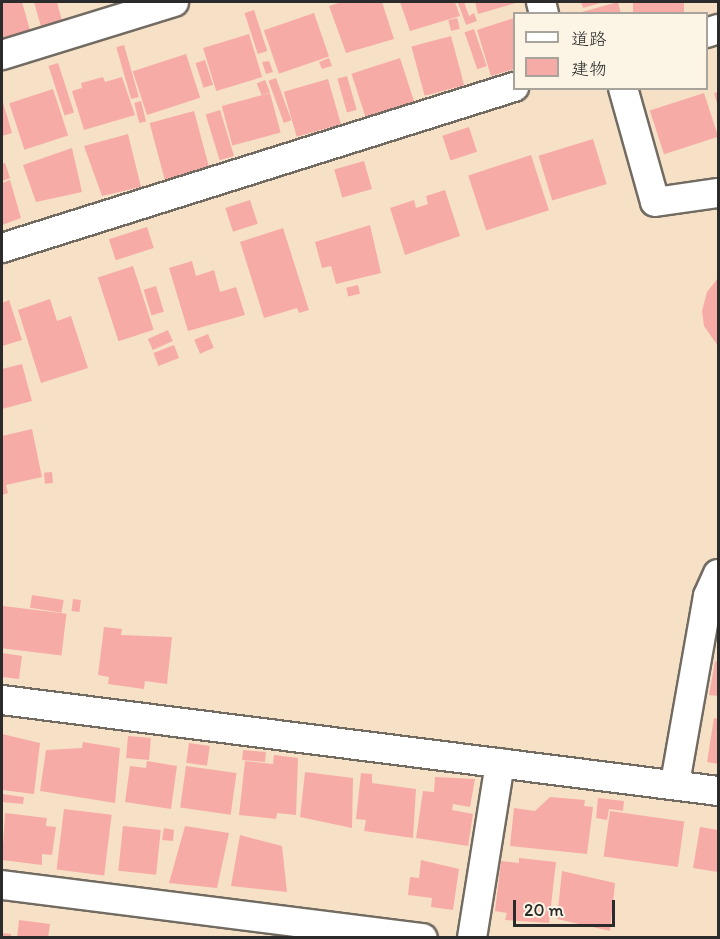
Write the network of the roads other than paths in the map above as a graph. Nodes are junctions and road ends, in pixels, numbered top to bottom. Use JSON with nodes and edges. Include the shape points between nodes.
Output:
{"nodes":[{"id":1,"x":174,"y":2,"type":"edge"},
{"id":2,"x":2,"y":55,"type":"edge"},
{"id":3,"x":513,"y":87,"type":"edge"},
{"id":4,"x":624,"y":90,"type":"edge"},
{"id":5,"x":718,"y":193,"type":"edge"},
{"id":6,"x":2,"y":248,"type":"edge"},
{"id":7,"x":715,"y":589,"type":"edge"},
{"id":8,"x":2,"y":700,"type":"edge"},
{"id":9,"x":500,"y":763,"type":"junction"},
{"id":10,"x":675,"y":783,"type":"junction"},
{"id":11,"x":718,"y":791,"type":"edge"},
{"id":12,"x":2,"y":885,"type":"edge"},
{"id":13,"x":423,"y":938,"type":"edge"},
{"id":14,"x":472,"y":938,"type":"edge"}],
"edges":[{"from":1,"to":2,"type":"street"},
{"from":3,"to":6,"type":"street"},
{"from":4,"to":5,"type":"street","via":[[655,202]]},
{"from":7,"to":10,"type":"street"},
{"from":8,"to":9,"type":"street"},
{"from":9,"to":10,"type":"street"},
{"from":9,"to":14,"type":"street"},
{"from":10,"to":11,"type":"street"},
{"from":12,"to":13,"type":"street"}]}
